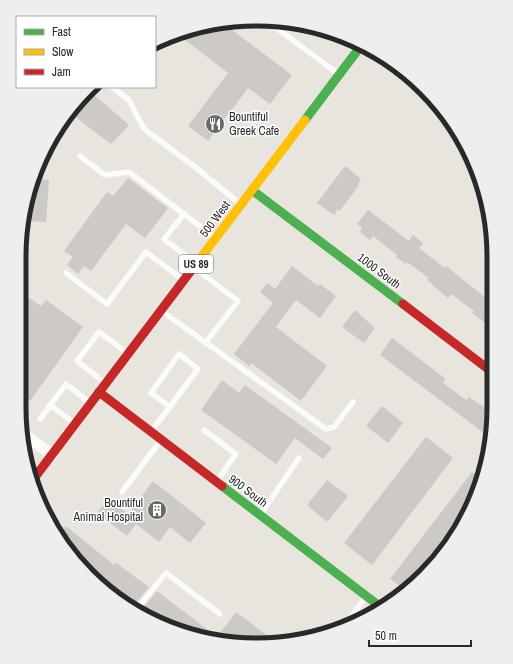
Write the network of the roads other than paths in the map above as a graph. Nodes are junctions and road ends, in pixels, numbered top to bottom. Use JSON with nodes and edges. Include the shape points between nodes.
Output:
{"nodes":[{"id":1,"x":274,"y":26,"type":"edge"},
{"id":2,"x":358,"y":50,"type":"edge"},
{"id":3,"x":339,"y":75,"type":"junction"},
{"id":4,"x":113,"y":88,"type":"edge"},
{"id":5,"x":80,"y":156,"type":"dead end"},
{"id":6,"x":252,"y":190,"type":"junction"},
{"id":7,"x":241,"y":205,"type":"junction"},
{"id":8,"x":184,"y":214,"type":"junction"},
{"id":9,"x":216,"y":238,"type":"junction"},
{"id":10,"x":195,"y":265,"type":"junction"},
{"id":11,"x":66,"y":273,"type":"dead end"},
{"id":12,"x":184,"y":280,"type":"junction"},
{"id":13,"x":161,"y":310,"type":"junction"},
{"id":14,"x":205,"y":343,"type":"junction"},
{"id":15,"x":128,"y":354,"type":"junction"},
{"id":16,"x":487,"y":368,"type":"edge"},
{"id":17,"x":106,"y":383,"type":"junction"},
{"id":18,"x":99,"y":392,"type":"junction"},
{"id":19,"x":353,"y":402,"type":"dead end"},
{"id":20,"x":91,"y":403,"type":"junction"},
{"id":21,"x":50,"y":405,"type":"junction"},
{"id":22,"x":170,"y":407,"type":"junction"},
{"id":23,"x":40,"y":419,"type":"dead end"},
{"id":24,"x":75,"y":424,"type":"junction"},
{"id":25,"x":204,"y":430,"type":"dead end"},
{"id":26,"x":151,"y":432,"type":"junction"},
{"id":27,"x":28,"y":437,"type":"edge"},
{"id":28,"x":162,"y":440,"type":"junction"},
{"id":29,"x":52,"y":455,"type":"junction"},
{"id":30,"x":299,"y":458,"type":"dead end"},
{"id":31,"x":36,"y":475,"type":"edge"},
{"id":32,"x":216,"y":482,"type":"junction"},
{"id":33,"x":122,"y":492,"type":"dead end"},
{"id":34,"x":259,"y":515,"type":"junction"},
{"id":35,"x":366,"y":596,"type":"junction"},
{"id":36,"x":377,"y":604,"type":"edge"},
{"id":37,"x":140,"y":606,"type":"edge"},
{"id":38,"x":220,"y":614,"type":"dead end"},
{"id":39,"x":351,"y":617,"type":"edge"}],
"edges":[{"from":1,"to":3,"type":"lane"},
{"from":2,"to":3,"type":"street","name":"500 West","number":"US 89"},
{"from":3,"to":6,"type":"street","name":"500 West","number":"US 89"},
{"from":4,"to":7,"type":"lane","via":[[129,100],[148,132]]},
{"from":5,"to":8,"type":"lane","via":[[105,175],[129,172]]},
{"from":6,"to":7,"type":"street","name":"500 West","number":"US 89"},
{"from":6,"to":16,"type":"street","name":"1000 South"},
{"from":7,"to":9,"type":"street","name":"500 West","number":"US 89"},
{"from":8,"to":9,"type":"lane"},
{"from":8,"to":10,"type":"lane","via":[[164,240]]},
{"from":9,"to":10,"type":"street","name":"500 West","number":"US 89"},
{"from":10,"to":12,"type":"street","name":"500 West","number":"US 89"},
{"from":10,"to":14,"type":"lane","via":[[238,301]]},
{"from":11,"to":12,"type":"lane","via":[[107,304],[146,252]]},
{"from":12,"to":13,"type":"street","name":"500 West","number":"US 89"},
{"from":13,"to":14,"type":"lane"},
{"from":13,"to":15,"type":"street","name":"500 West","number":"US 89"},
{"from":14,"to":19,"type":"lane","via":[[326,429],[334,426]]},
{"from":15,"to":17,"type":"street","name":"500 West","number":"US 89"},
{"from":15,"to":17,"type":"lane","via":[[99,332],[77,362]]},
{"from":17,"to":18,"type":"street","name":"500 West","number":"US 89"},
{"from":18,"to":20,"type":"street","name":"500 West","number":"US 89"},
{"from":18,"to":26,"type":"street","name":"900 South"},
{"from":20,"to":21,"type":"lane","via":[[66,384]]},
{"from":20,"to":24,"type":"street","name":"500 West","number":"US 89"},
{"from":21,"to":23,"type":"lane"},
{"from":21,"to":24,"type":"lane"},
{"from":22,"to":22,"type":"lane","via":[[151,393],[179,354],[198,369]]},
{"from":22,"to":26,"type":"lane"},
{"from":24,"to":29,"type":"street","name":"500 West","number":"US 89"},
{"from":25,"to":32,"type":"lane","via":[[236,454]]},
{"from":26,"to":28,"type":"street","name":"900 South"},
{"from":27,"to":29,"type":"street"},
{"from":28,"to":32,"type":"street","name":"900 South"},
{"from":28,"to":33,"type":"lane"},
{"from":29,"to":31,"type":"street","name":"500 West","number":"US 89"},
{"from":30,"to":34,"type":"lane"},
{"from":32,"to":34,"type":"street","name":"900 South"},
{"from":34,"to":35,"type":"street","name":"900 South"},
{"from":35,"to":36,"type":"street","name":"900 South"},
{"from":35,"to":39,"type":"lane"},
{"from":37,"to":38,"type":"lane","via":[[166,573]]}]}
